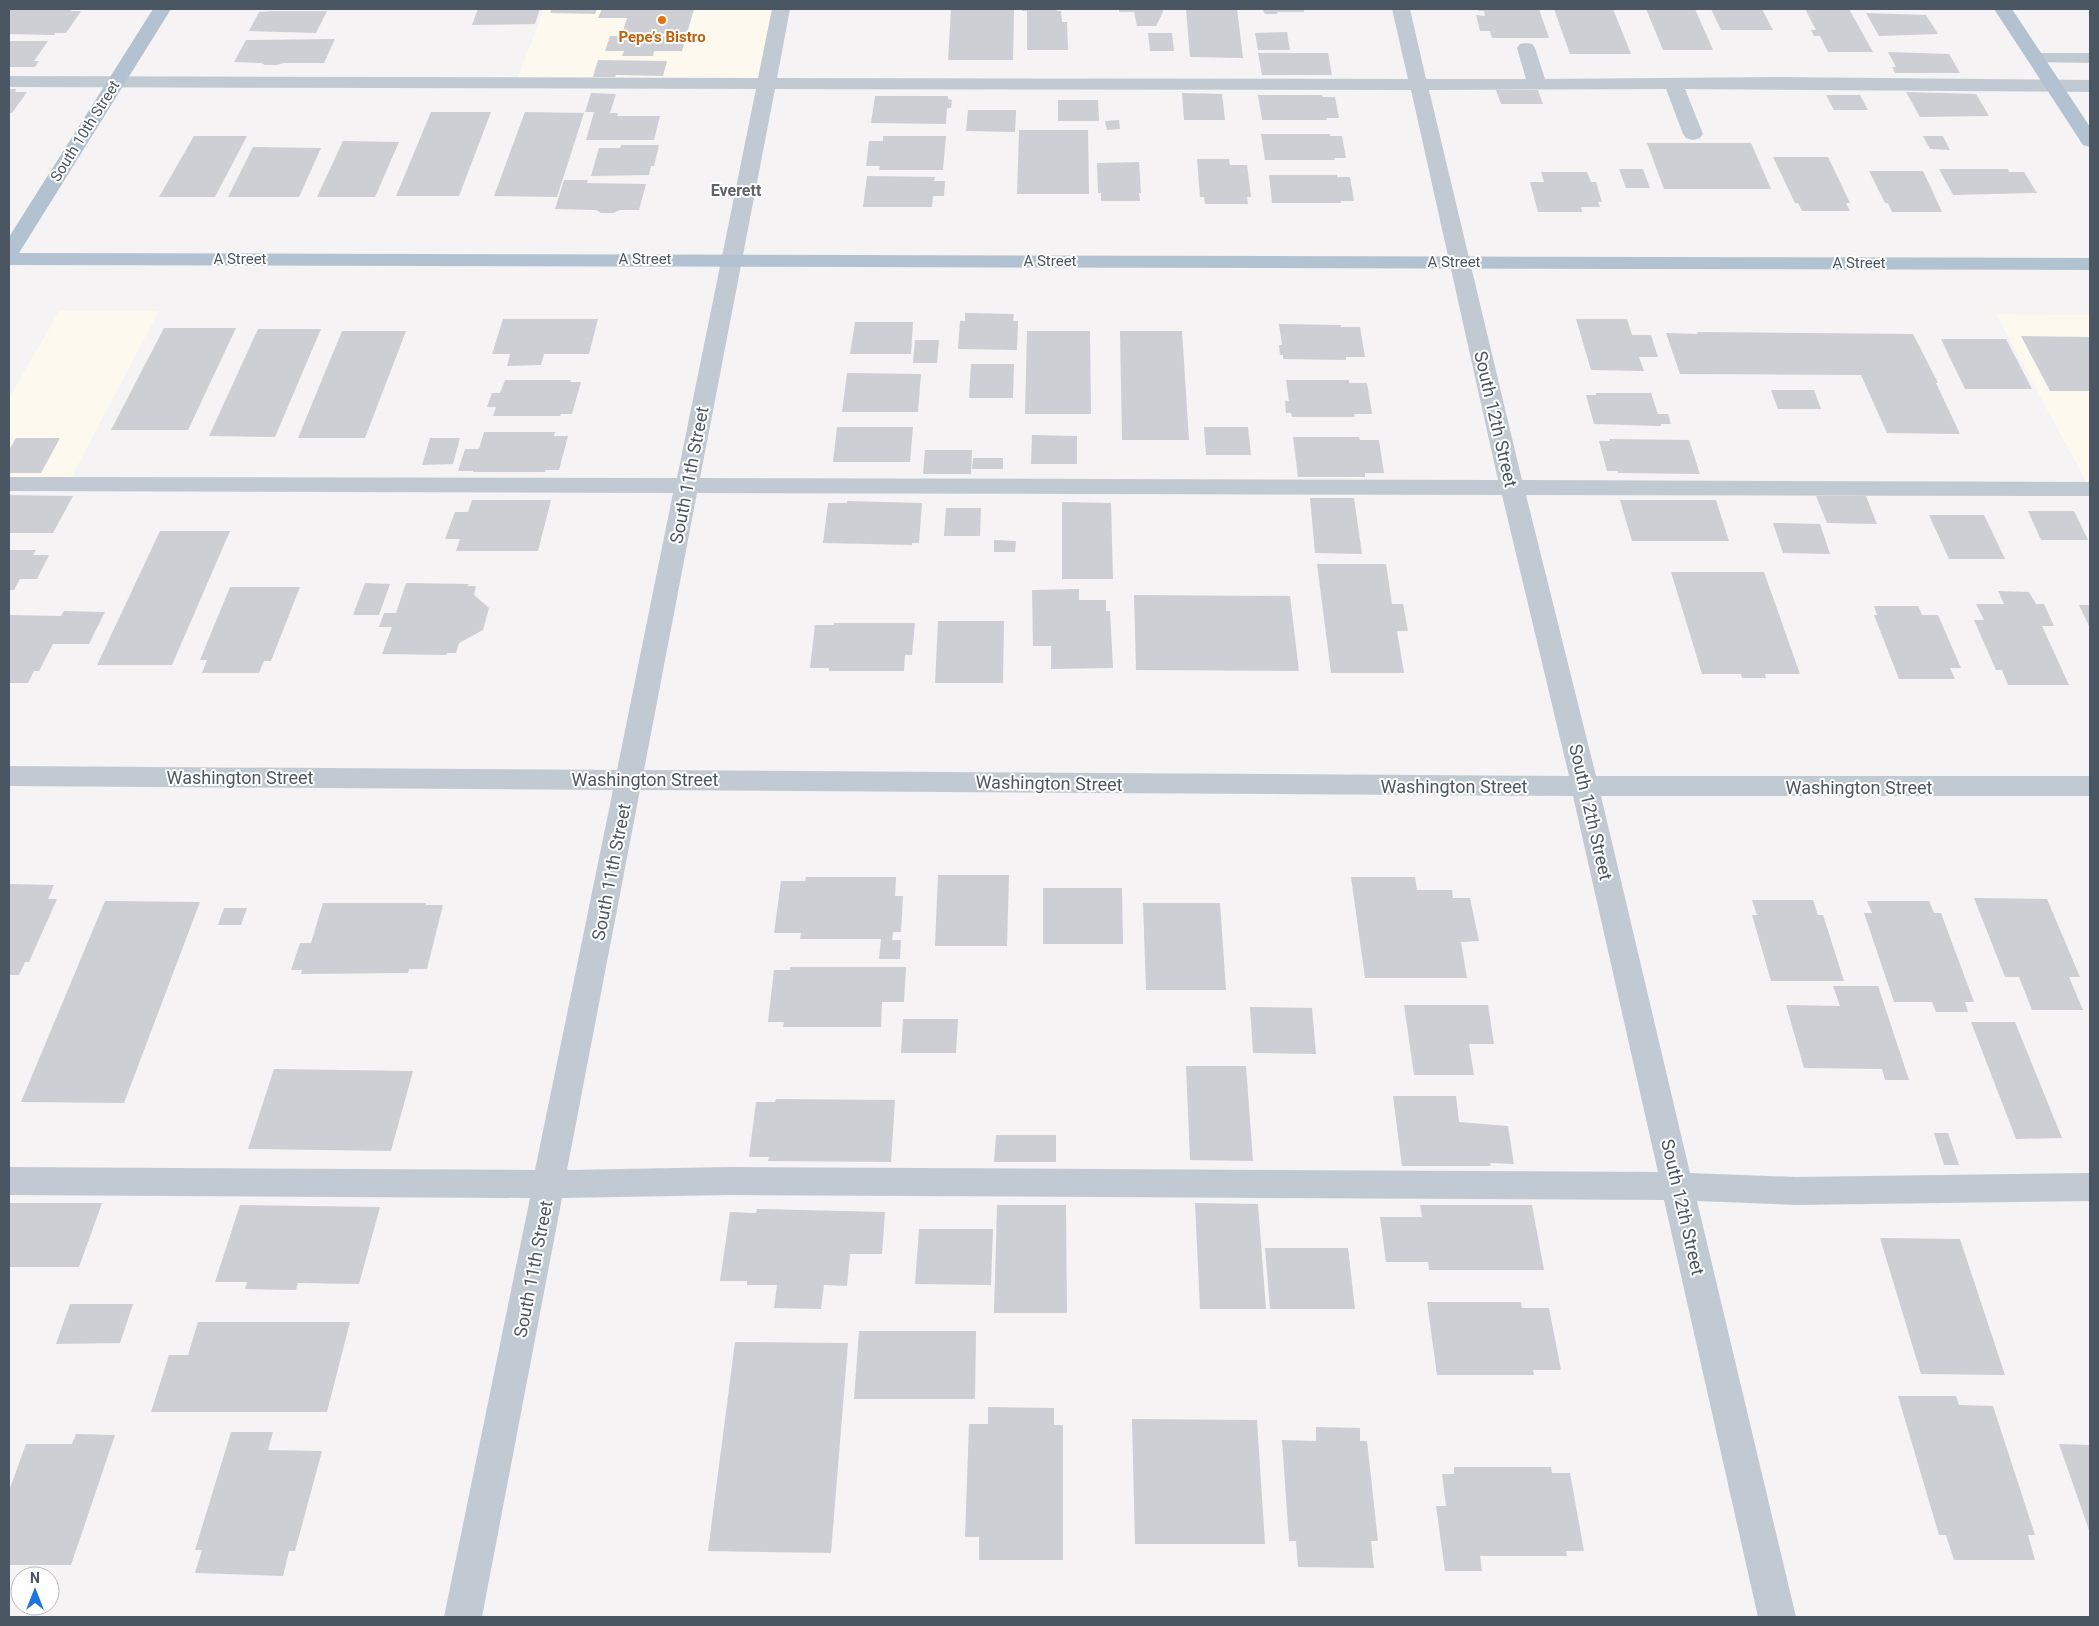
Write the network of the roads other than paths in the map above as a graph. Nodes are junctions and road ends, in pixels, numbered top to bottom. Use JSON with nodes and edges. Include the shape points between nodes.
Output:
{"nodes":[{"id":1,"x":162,"y":9,"type":"edge"},
{"id":2,"x":781,"y":9,"type":"edge"},
{"id":3,"x":1401,"y":9,"type":"edge"},
{"id":4,"x":2003,"y":9,"type":"edge"},
{"id":5,"x":1526,"y":48,"type":"dead end"},
{"id":6,"x":2036,"y":58,"type":"junction"},
{"id":7,"x":2090,"y":58,"type":"edge"},
{"id":8,"x":9,"y":81,"type":"edge"},
{"id":9,"x":116,"y":81,"type":"junction"},
{"id":10,"x":765,"y":83,"type":"junction"},
{"id":11,"x":1418,"y":84,"type":"junction"},
{"id":12,"x":1537,"y":84,"type":"junction"},
{"id":13,"x":1673,"y":84,"type":"junction"},
{"id":14,"x":2054,"y":86,"type":"junction"},
{"id":15,"x":2090,"y":86,"type":"edge"},
{"id":16,"x":1693,"y":134,"type":"dead end"},
{"id":17,"x":2090,"y":141,"type":"edge"},
{"id":18,"x":9,"y":254,"type":"edge"},
{"id":19,"x":9,"y":259,"type":"edge"},
{"id":20,"x":731,"y":260,"type":"junction"},
{"id":21,"x":1460,"y":262,"type":"junction"},
{"id":22,"x":2090,"y":264,"type":"edge"},
{"id":23,"x":9,"y":484,"type":"edge"},
{"id":24,"x":688,"y":485,"type":"junction"},
{"id":25,"x":1512,"y":488,"type":"junction"},
{"id":26,"x":2090,"y":489,"type":"edge"},
{"id":27,"x":9,"y":776,"type":"edge"},
{"id":28,"x":629,"y":779,"type":"junction"},
{"id":29,"x":2090,"y":786,"type":"edge"},
{"id":30,"x":1585,"y":787,"type":"junction"},
{"id":31,"x":9,"y":1181,"type":"edge"},
{"id":32,"x":550,"y":1184,"type":"junction"},
{"id":33,"x":1678,"y":1186,"type":"junction"},
{"id":34,"x":2090,"y":1187,"type":"edge"},
{"id":35,"x":463,"y":1617,"type":"edge"},
{"id":36,"x":1777,"y":1617,"type":"edge"}],
"edges":[{"from":1,"to":9,"type":"main road","name":"South 10th Street"},
{"from":2,"to":10,"type":"street","name":"South 11th Street"},
{"from":3,"to":11,"type":"street","name":"South 12th Street"},
{"from":4,"to":6,"type":"main road"},
{"from":5,"to":12,"type":"street"},
{"from":6,"to":7,"type":"street"},
{"from":6,"to":14,"type":"main road"},
{"from":8,"to":9,"type":"street"},
{"from":9,"to":10,"type":"street"},
{"from":9,"to":18,"type":"main road","name":"South 10th Street"},
{"from":10,"to":11,"type":"street"},
{"from":10,"to":20,"type":"street","name":"South 11th Street"},
{"from":11,"to":12,"type":"street"},
{"from":11,"to":21,"type":"street","name":"South 12th Street"},
{"from":12,"to":13,"type":"street"},
{"from":13,"to":14,"type":"street"},
{"from":13,"to":16,"type":"street"},
{"from":14,"to":15,"type":"street"},
{"from":14,"to":17,"type":"main road"},
{"from":19,"to":20,"type":"main road","name":"A Street"},
{"from":20,"to":21,"type":"main road","name":"A Street"},
{"from":20,"to":24,"type":"street","name":"South 11th Street"},
{"from":21,"to":22,"type":"main road","name":"A Street"},
{"from":21,"to":25,"type":"street","name":"South 12th Street"},
{"from":23,"to":24,"type":"street"},
{"from":24,"to":25,"type":"street"},
{"from":24,"to":28,"type":"street","name":"South 11th Street"},
{"from":25,"to":26,"type":"street"},
{"from":25,"to":30,"type":"street","name":"South 12th Street"},
{"from":27,"to":28,"type":"street","name":"Washington Street"},
{"from":28,"to":30,"type":"street","name":"Washington Street"},
{"from":28,"to":32,"type":"street","name":"South 11th Street"},
{"from":29,"to":30,"type":"street","name":"Washington Street"},
{"from":30,"to":33,"type":"street","name":"South 12th Street"},
{"from":31,"to":32,"type":"street"},
{"from":32,"to":33,"type":"street","via":[[730,1181]]},
{"from":32,"to":35,"type":"street","name":"South 11th Street"},
{"from":33,"to":34,"type":"street","via":[[1796,1190]]},
{"from":33,"to":36,"type":"street","name":"South 12th Street"}]}
